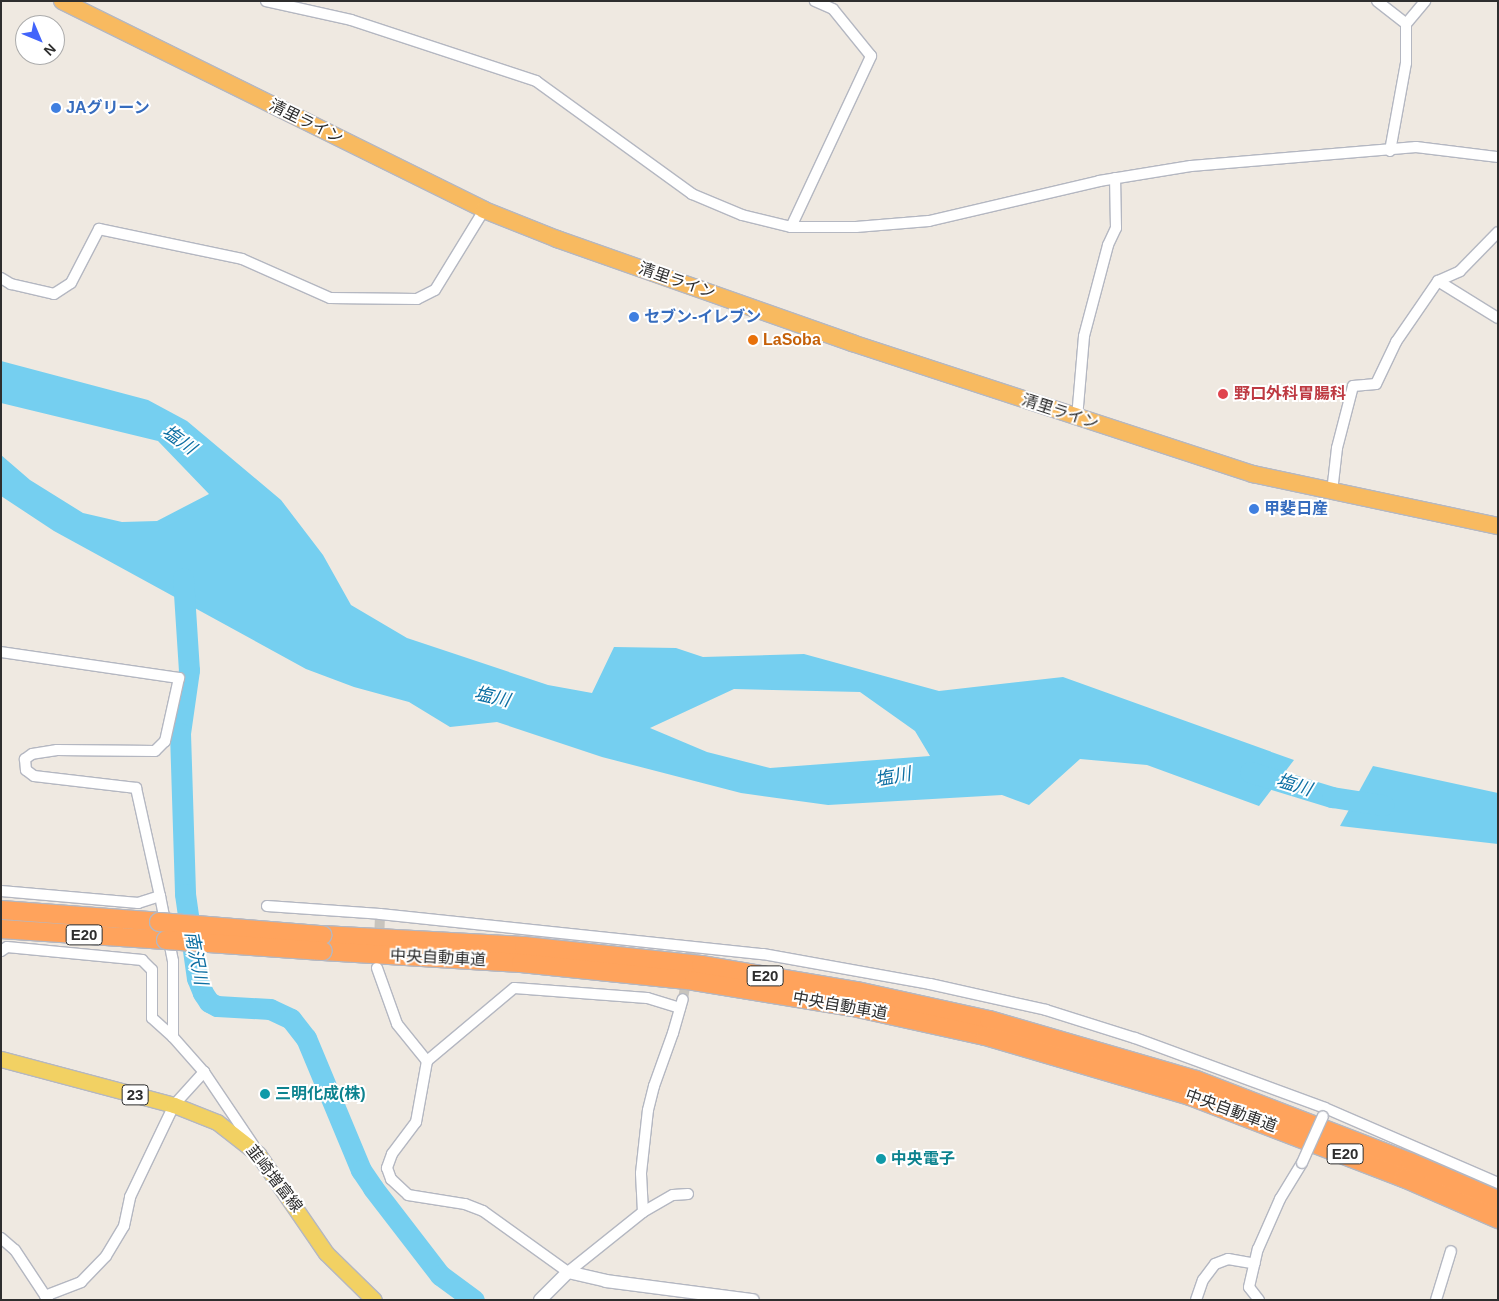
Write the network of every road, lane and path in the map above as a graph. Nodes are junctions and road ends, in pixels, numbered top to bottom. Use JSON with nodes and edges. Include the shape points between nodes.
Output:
{"nodes":[{"id":1,"x":62,"y":1,"type":"edge"},
{"id":2,"x":266,"y":1,"type":"edge"},
{"id":3,"x":815,"y":1,"type":"edge"},
{"id":4,"x":1377,"y":1,"type":"edge"},
{"id":5,"x":1425,"y":1,"type":"edge"},
{"id":6,"x":836,"y":5,"type":"edge"},
{"id":7,"x":1406,"y":24,"type":"junction"},
{"id":8,"x":1390,"y":151,"type":"junction"},
{"id":9,"x":1498,"y":157,"type":"edge"},
{"id":10,"x":1115,"y":178,"type":"junction"},
{"id":11,"x":484,"y":210,"type":"junction"},
{"id":12,"x":791,"y":227,"type":"junction"},
{"id":13,"x":1498,"y":232,"type":"edge"},
{"id":14,"x":1,"y":278,"type":"edge"},
{"id":15,"x":1438,"y":281,"type":"junction"},
{"id":16,"x":1498,"y":318,"type":"edge"},
{"id":17,"x":1077,"y":418,"type":"junction"},
{"id":18,"x":1332,"y":492,"type":"junction"},
{"id":19,"x":1498,"y":526,"type":"edge"},
{"id":20,"x":1,"y":652,"type":"edge"},
{"id":21,"x":1,"y":891,"type":"edge"},
{"id":22,"x":160,"y":896,"type":"junction"},
{"id":23,"x":266,"y":906,"type":"dead end"},
{"id":24,"x":1,"y":910,"type":"edge"},
{"id":25,"x":1,"y":929,"type":"edge"},
{"id":26,"x":323,"y":943,"type":"junction"},
{"id":27,"x":1,"y":951,"type":"edge"},
{"id":28,"x":377,"y":968,"type":"dead end"},
{"id":29,"x":173,"y":1037,"type":"junction"},
{"id":30,"x":1,"y":1059,"type":"edge"},
{"id":31,"x":427,"y":1061,"type":"junction"},
{"id":32,"x":204,"y":1072,"type":"junction"},
{"id":33,"x":174,"y":1105,"type":"junction"},
{"id":34,"x":1324,"y":1112,"type":"junction"},
{"id":35,"x":258,"y":1154,"type":"junction"},
{"id":36,"x":1498,"y":1174,"type":"edge"},
{"id":37,"x":1482,"y":1177,"type":"junction"},
{"id":38,"x":1498,"y":1183,"type":"edge"},
{"id":39,"x":688,"y":1194,"type":"dead end"},
{"id":40,"x":1498,"y":1200,"type":"edge"},
{"id":41,"x":643,"y":1212,"type":"junction"},
{"id":42,"x":1498,"y":1219,"type":"edge"},
{"id":43,"x":1,"y":1238,"type":"edge"},
{"id":44,"x":1451,"y":1251,"type":"dead end"},
{"id":45,"x":1255,"y":1264,"type":"junction"},
{"id":46,"x":568,"y":1272,"type":"junction"},
{"id":47,"x":46,"y":1298,"type":"edge"},
{"id":48,"x":370,"y":1298,"type":"edge"},
{"id":49,"x":540,"y":1300,"type":"edge"},
{"id":50,"x":753,"y":1300,"type":"edge"},
{"id":51,"x":1196,"y":1300,"type":"edge"},
{"id":52,"x":1259,"y":1300,"type":"edge"},
{"id":53,"x":1436,"y":1300,"type":"edge"}],
"edges":[{"from":1,"to":11,"type":"highway","name":"清里ライン"},
{"from":2,"to":12,"type":"street","via":[[351,20],[536,82],[692,194],[742,215]]},
{"from":3,"to":6,"type":"street"},
{"from":4,"to":7,"type":"street"},
{"from":5,"to":7,"type":"street"},
{"from":6,"to":12,"type":"street","via":[[871,56]]},
{"from":7,"to":8,"type":"street","via":[[1406,63]]},
{"from":8,"to":9,"type":"street","via":[[1416,147]]},
{"from":8,"to":10,"type":"street","via":[[1191,166]]},
{"from":10,"to":12,"type":"street","via":[[929,221],[856,227]]},
{"from":10,"to":17,"type":"street","via":[[1116,228],[1084,336]]},
{"from":11,"to":14,"type":"street","via":[[435,290],[417,299],[330,298],[242,259],[99,229],[71,283],[54,294],[11,284]]},
{"from":11,"to":17,"type":"highway","name":"清里ライン","via":[[843,340]]},
{"from":13,"to":15,"type":"street","via":[[1460,271]]},
{"from":15,"to":16,"type":"street"},
{"from":15,"to":18,"type":"street","via":[[1396,342],[1376,384],[1353,386],[1337,448]]},
{"from":17,"to":18,"type":"highway","name":"清里ライン","via":[[1253,474]]},
{"from":18,"to":19,"type":"highway","name":"清里ライン"},
{"from":20,"to":22,"type":"street","via":[[179,678],[164,741],[155,751],[57,750],[32,754],[26,760],[26,770],[34,776],[136,788]]},
{"from":21,"to":22,"type":"street","via":[[138,903]]},
{"from":22,"to":29,"type":"street","via":[[173,961]]},
{"from":23,"to":34,"type":"street","via":[[380,914],[763,954],[920,982],[1046,1010],[1135,1038]]},
{"from":24,"to":26,"type":"highway","name":"中央自動車道","number":"E20","bridge":true,"via":[[159,922]]},
{"from":25,"to":26,"type":"highway","name":"中央自動車道","number":"E20","bridge":true,"via":[[166,940]]},
{"from":26,"to":40,"type":"highway","name":"中央自動車道","number":"E20","via":[[524,946],[701,966],[857,991],[989,1020],[1196,1080],[1402,1159]]},
{"from":26,"to":42,"type":"highway","name":"中央自動車道","number":"E20","via":[[694,982],[853,1007],[985,1036],[1190,1096],[1404,1178]]},
{"from":27,"to":29,"type":"street","via":[[7,947],[142,960],[152,970],[152,1018]]},
{"from":28,"to":31,"type":"street","via":[[397,1024]]},
{"from":29,"to":32,"type":"street"},
{"from":30,"to":33,"type":"main road","name":"韮崎増富線","number":"23"},
{"from":31,"to":41,"type":"street","via":[[514,988],[682,1003],[648,1110],[641,1174]]},
{"from":31,"to":46,"type":"street","via":[[416,1122],[392,1154],[387,1168],[390,1179],[408,1195],[465,1204],[484,1212]]},
{"from":32,"to":33,"type":"street"},
{"from":32,"to":35,"type":"street"},
{"from":33,"to":35,"type":"main road","name":"韮崎増富線","number":"23","via":[[217,1122]]},
{"from":33,"to":47,"type":"street","via":[[130,1197],[124,1226],[106,1256],[81,1282]]},
{"from":34,"to":37,"type":"street"},
{"from":34,"to":45,"type":"street","bridge":true,"via":[[1302,1164],[1280,1199]]},
{"from":35,"to":48,"type":"main road","name":"韮崎増富線","number":"23","via":[[326,1253]]},
{"from":36,"to":37,"type":"street"},
{"from":37,"to":38,"type":"street"},
{"from":39,"to":41,"type":"street","via":[[673,1194]]},
{"from":41,"to":46,"type":"street"},
{"from":43,"to":47,"type":"street","via":[[15,1250]]},
{"from":44,"to":53,"type":"street"},
{"from":45,"to":51,"type":"street","via":[[1228,1259],[1215,1264],[1203,1280]]},
{"from":45,"to":52,"type":"street","via":[[1249,1287]]},
{"from":46,"to":49,"type":"street"},
{"from":46,"to":50,"type":"street","via":[[606,1281]]}]}
